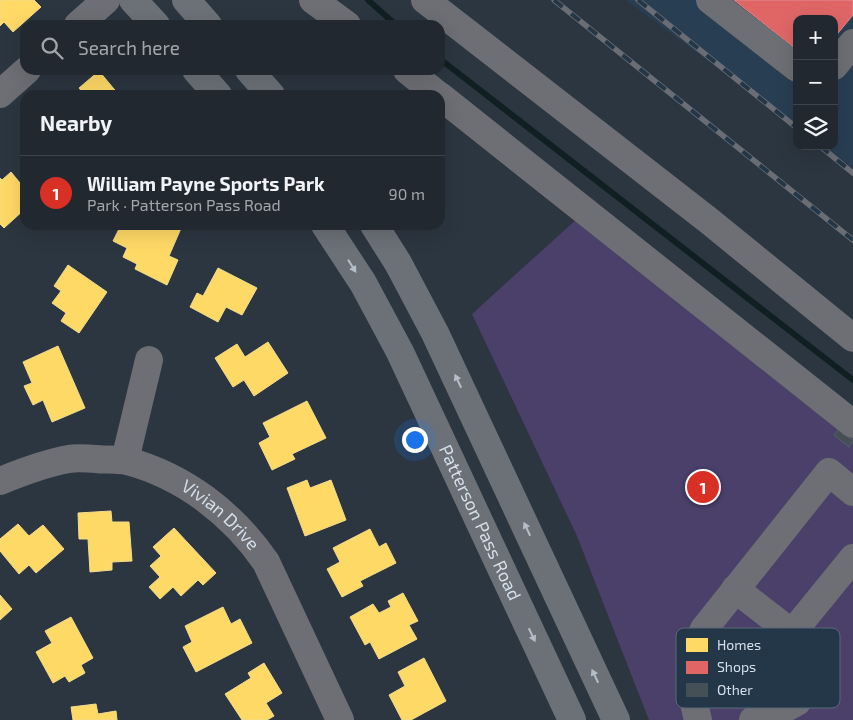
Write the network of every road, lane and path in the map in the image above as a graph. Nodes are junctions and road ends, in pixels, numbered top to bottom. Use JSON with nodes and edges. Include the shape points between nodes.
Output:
{"nodes":[{"id":1,"x":106,"y":0,"type":"edge"},
{"id":2,"x":133,"y":0,"type":"edge"},
{"id":3,"x":186,"y":0,"type":"edge"},
{"id":4,"x":313,"y":0,"type":"edge"},
{"id":5,"x":425,"y":0,"type":"edge"},
{"id":6,"x":710,"y":0,"type":"edge"},
{"id":7,"x":84,"y":20,"type":"edge"},
{"id":8,"x":151,"y":20,"type":"edge"},
{"id":9,"x":204,"y":20,"type":"edge"},
{"id":10,"x":341,"y":20,"type":"edge"},
{"id":11,"x":853,"y":42,"type":"edge"},
{"id":12,"x":838,"y":61,"type":"edge"},
{"id":13,"x":793,"y":65,"type":"edge"},
{"id":14,"x":21,"y":75,"type":"edge"},
{"id":15,"x":200,"y":75,"type":"edge"},
{"id":16,"x":253,"y":75,"type":"edge"},
{"id":17,"x":412,"y":75,"type":"edge"},
{"id":18,"x":214,"y":90,"type":"edge"},
{"id":19,"x":267,"y":90,"type":"edge"},
{"id":20,"x":431,"y":90,"type":"edge"},
{"id":21,"x":0,"y":94,"type":"edge"},
{"id":22,"x":445,"y":101,"type":"edge"},
{"id":23,"x":328,"y":230,"type":"edge"},
{"id":24,"x":377,"y":230,"type":"edge"},
{"id":25,"x":853,"y":338,"type":"edge"},
{"id":26,"x":149,"y":360,"type":"dead end"},
{"id":27,"x":853,"y":424,"type":"edge"},
{"id":28,"x":125,"y":460,"type":"junction"},
{"id":29,"x":0,"y":480,"type":"edge"},
{"id":30,"x":853,"y":492,"type":"edge"},
{"id":31,"x":853,"y":558,"type":"edge"},
{"id":32,"x":735,"y":589,"type":"junction"},
{"id":33,"x":705,"y":628,"type":"edge"},
{"id":34,"x":786,"y":628,"type":"edge"},
{"id":35,"x":796,"y":628,"type":"edge"},
{"id":36,"x":786,"y":708,"type":"edge"},
{"id":37,"x":340,"y":720,"type":"edge"},
{"id":38,"x":572,"y":720,"type":"edge"},
{"id":39,"x":616,"y":720,"type":"edge"},
{"id":40,"x":753,"y":720,"type":"edge"}],
"edges":[{"from":1,"to":7,"type":"street"},
{"from":2,"to":8,"type":"main road"},
{"from":3,"to":9,"type":"main road"},
{"from":4,"to":10,"type":"street"},
{"from":5,"to":25,"type":"street","via":[[708,220]]},
{"from":6,"to":13,"type":"street"},
{"from":11,"to":12,"type":"street"},
{"from":14,"to":21,"type":"street"},
{"from":15,"to":18,"type":"main road"},
{"from":16,"to":19,"type":"main road"},
{"from":17,"to":20,"type":"street"},
{"from":22,"to":27,"type":"street"},
{"from":23,"to":38,"type":"main road","name":"Patterson Pass Road","one_way":true,"via":[[363,283],[400,352]]},
{"from":39,"to":24,"type":"main road","one_way":true,"via":[[435,333]]},
{"from":26,"to":28,"type":"street"},
{"from":28,"to":29,"type":"street","name":"Vivian Drive","via":[[71,458]]},
{"from":28,"to":37,"type":"street","name":"Vivian Drive","via":[[191,489],[230,518],[253,543],[266,562]]},
{"from":30,"to":32,"type":"street","via":[[829,472]]},
{"from":31,"to":35,"type":"street"},
{"from":32,"to":33,"type":"street"},
{"from":32,"to":34,"type":"street"},
{"from":36,"to":40,"type":"street","via":[[769,717]]}]}
